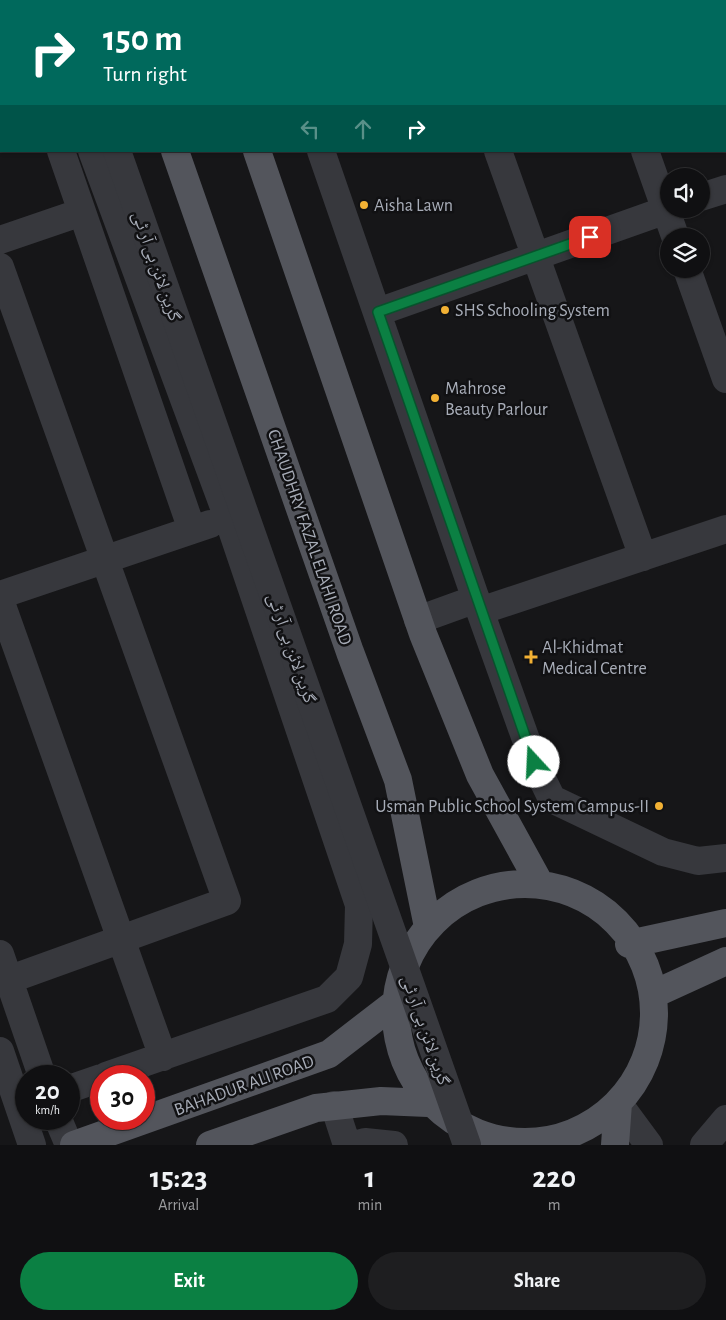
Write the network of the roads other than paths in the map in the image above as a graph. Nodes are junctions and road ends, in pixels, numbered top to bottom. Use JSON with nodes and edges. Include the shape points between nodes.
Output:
{"nodes":[{"id":1,"x":61,"y":152,"type":"edge"},
{"id":2,"x":92,"y":152,"type":"edge"},
{"id":3,"x":117,"y":152,"type":"edge"},
{"id":4,"x":175,"y":152,"type":"edge"},
{"id":5,"x":257,"y":152,"type":"edge"},
{"id":6,"x":321,"y":152,"type":"edge"},
{"id":7,"x":498,"y":152,"type":"edge"},
{"id":8,"x":645,"y":152,"type":"edge"},
{"id":9,"x":726,"y":188,"type":"edge"},
{"id":10,"x":660,"y":191,"type":"edge"},
{"id":11,"x":710,"y":194,"type":"edge"},
{"id":12,"x":82,"y":212,"type":"junction"},
{"id":13,"x":660,"y":212,"type":"edge"},
{"id":14,"x":0,"y":240,"type":"edge"},
{"id":15,"x":534,"y":257,"type":"junction"},
{"id":16,"x":0,"y":267,"type":"edge"},
{"id":17,"x":690,"y":278,"type":"edge"},
{"id":18,"x":378,"y":312,"type":"junction"},
{"id":19,"x":726,"y":378,"type":"edge"},
{"id":20,"x":228,"y":518,"type":"junction"},
{"id":21,"x":726,"y":529,"type":"edge"},
{"id":22,"x":192,"y":530,"type":"junction"},
{"id":23,"x":643,"y":556,"type":"junction"},
{"id":24,"x":104,"y":560,"type":"junction"},
{"id":25,"x":0,"y":595,"type":"edge"},
{"id":26,"x":0,"y":600,"type":"edge"},
{"id":27,"x":478,"y":605,"type":"junction"},
{"id":28,"x":418,"y":620,"type":"junction"},
{"id":29,"x":726,"y":858,"type":"edge"},
{"id":30,"x":540,"y":884,"type":"junction"},
{"id":31,"x":726,"y":923,"type":"edge"},
{"id":32,"x":428,"y":927,"type":"junction"},
{"id":33,"x":120,"y":939,"type":"junction"},
{"id":34,"x":629,"y":944,"type":"junction"},
{"id":35,"x":0,"y":954,"type":"edge"},
{"id":36,"x":726,"y":962,"type":"edge"},
{"id":37,"x":8,"y":980,"type":"junction"},
{"id":38,"x":654,"y":994,"type":"junction"},
{"id":39,"x":399,"y":1000,"type":"junction"},
{"id":40,"x":0,"y":1051,"type":"edge"},
{"id":41,"x":163,"y":1057,"type":"junction"},
{"id":42,"x":38,"y":1065,"type":"edge"},
{"id":43,"x":139,"y":1065,"type":"edge"},
{"id":44,"x":428,"y":1103,"type":"junction"},
{"id":45,"x":618,"y":1103,"type":"junction"},
{"id":46,"x":334,"y":1105,"type":"junction"},
{"id":47,"x":15,"y":1109,"type":"edge"},
{"id":48,"x":726,"y":1119,"type":"edge"},
{"id":49,"x":25,"y":1130,"type":"edge"},
{"id":50,"x":63,"y":1130,"type":"edge"},
{"id":51,"x":483,"y":1142,"type":"edge"},
{"id":52,"x":32,"y":1145,"type":"edge"},
{"id":53,"x":69,"y":1145,"type":"edge"},
{"id":54,"x":74,"y":1145,"type":"edge"},
{"id":55,"x":210,"y":1145,"type":"edge"},
{"id":56,"x":347,"y":1145,"type":"edge"},
{"id":57,"x":354,"y":1145,"type":"edge"},
{"id":58,"x":394,"y":1145,"type":"edge"},
{"id":59,"x":615,"y":1145,"type":"edge"},
{"id":60,"x":649,"y":1145,"type":"edge"},
{"id":61,"x":704,"y":1145,"type":"edge"}],
"edges":[{"from":1,"to":12,"type":"street"},
{"from":2,"to":20,"type":"street"},
{"from":3,"to":51,"type":"street","name":"گرین لائن بی آر ٹی","bridge":true},
{"from":4,"to":32,"type":"main road","name":"CHAUDHRY FAZAL ELAHI ROAD","via":[[398,780]]},
{"from":5,"to":28,"type":"main road"},
{"from":6,"to":18,"type":"street"},
{"from":7,"to":15,"type":"street"},
{"from":8,"to":10,"type":"street"},
{"from":9,"to":11,"type":"street"},
{"from":12,"to":14,"type":"street"},
{"from":12,"to":22,"type":"street"},
{"from":13,"to":15,"type":"street"},
{"from":15,"to":18,"type":"street"},
{"from":15,"to":23,"type":"street"},
{"from":16,"to":24,"type":"street"},
{"from":17,"to":19,"type":"street"},
{"from":18,"to":27,"type":"street"},
{"from":20,"to":22,"type":"street"},
{"from":20,"to":41,"type":"street","via":[[359,905],[358,944],[349,977],[327,999]]},
{"from":21,"to":23,"type":"street"},
{"from":22,"to":24,"type":"street"},
{"from":23,"to":27,"type":"street"},
{"from":24,"to":25,"type":"street"},
{"from":24,"to":33,"type":"street","via":[[227,901]]},
{"from":26,"to":33,"type":"street"},
{"from":27,"to":28,"type":"street"},
{"from":27,"to":29,"type":"street","via":[[534,762],[552,799],[662,852],[698,861]]},
{"from":28,"to":30,"type":"main road","via":[[480,775]]},
{"from":30,"to":32,"type":"main road","via":[[508,884],[478,892],[451,906]]},
{"from":30,"to":34,"type":"main road","via":[[571,891],[600,906]]},
{"from":31,"to":34,"type":"main road"},
{"from":32,"to":39,"type":"main road","via":[[407,958]]},
{"from":33,"to":37,"type":"street"},
{"from":33,"to":41,"type":"street"},
{"from":34,"to":38,"type":"main road","via":[[644,959]]},
{"from":35,"to":37,"type":"street"},
{"from":36,"to":38,"type":"main road"},
{"from":37,"to":42,"type":"street"},
{"from":38,"to":45,"type":"main road","via":[[653,1033],[641,1071]]},
{"from":39,"to":44,"type":"main road","via":[[396,1030],[406,1065]]},
{"from":39,"to":54,"type":"main road","name":"BAHADUR ALI ROAD","via":[[329,1054]]},
{"from":40,"to":47,"type":"street"},
{"from":41,"to":43,"type":"street"},
{"from":44,"to":46,"type":"main road","via":[[381,1101]]},
{"from":44,"to":51,"type":"main road"},
{"from":45,"to":51,"type":"main road","via":[[590,1124],[557,1138]]},
{"from":45,"to":59,"type":"main road"},
{"from":45,"to":60,"type":"street"},
{"from":46,"to":55,"type":"main road","via":[[316,1108]]},
{"from":46,"to":56,"type":"street"},
{"from":48,"to":61,"type":"street"},
{"from":49,"to":52,"type":"street"},
{"from":50,"to":53,"type":"street"},
{"from":57,"to":58,"type":"street","via":[[365,1142]]}]}
